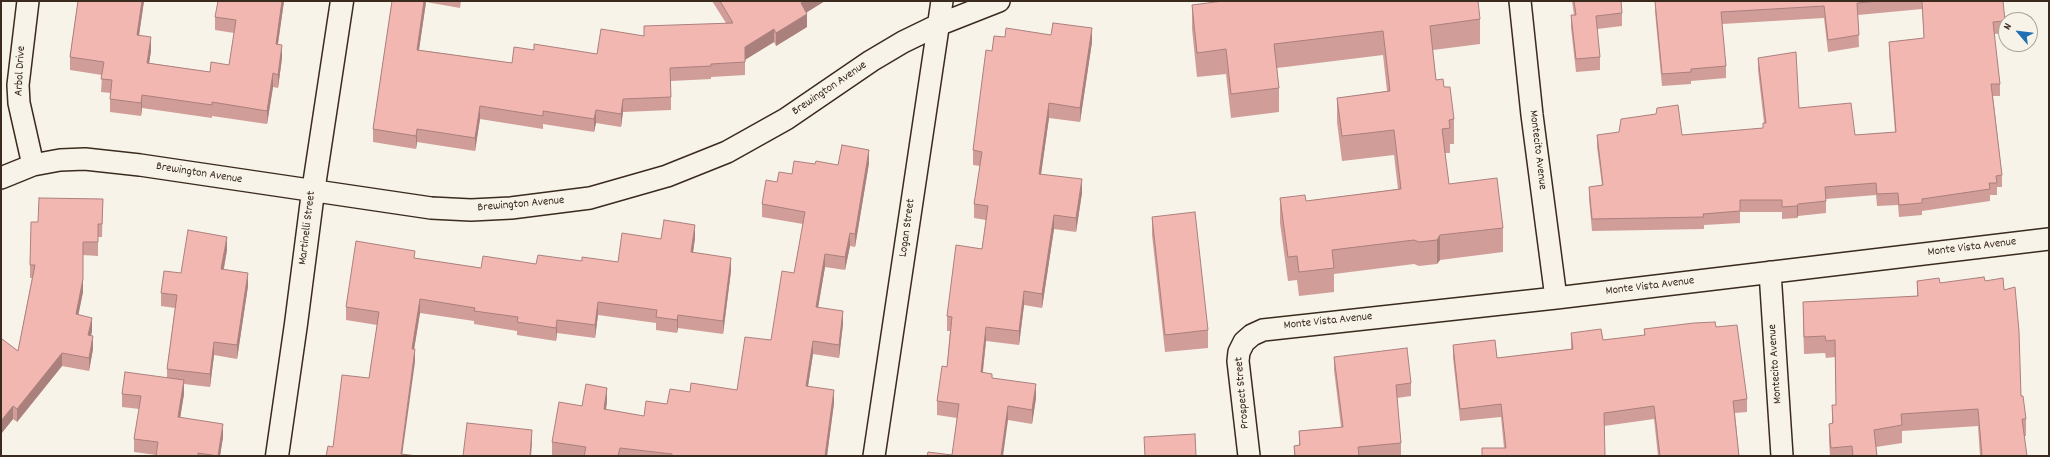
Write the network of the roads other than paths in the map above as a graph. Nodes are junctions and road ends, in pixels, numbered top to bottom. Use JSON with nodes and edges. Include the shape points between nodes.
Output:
{"nodes":[{"id":1,"x":28,"y":1,"type":"edge"},
{"id":2,"x":342,"y":1,"type":"edge"},
{"id":3,"x":942,"y":1,"type":"edge"},
{"id":4,"x":999,"y":1,"type":"edge"},
{"id":5,"x":1520,"y":1,"type":"edge"},
{"id":6,"x":938,"y":25,"type":"junction"},
{"id":7,"x":33,"y":165,"type":"junction"},
{"id":8,"x":1,"y":178,"type":"edge"},
{"id":9,"x":313,"y":192,"type":"junction"},
{"id":10,"x":2049,"y":239,"type":"edge"},
{"id":11,"x":1770,"y":272,"type":"junction"},
{"id":12,"x":1556,"y":298,"type":"junction"},
{"id":13,"x":1252,"y":335,"type":"joint"},
{"id":14,"x":277,"y":456,"type":"edge"},
{"id":15,"x":874,"y":456,"type":"edge"},
{"id":16,"x":1249,"y":456,"type":"edge"},
{"id":17,"x":1782,"y":456,"type":"edge"}],
"edges":[{"from":1,"to":7,"type":"street","name":"Arbol Drive","via":[[18,85],[19,103]]},
{"from":2,"to":9,"type":"street","name":"Martinelli Street"},
{"from":3,"to":6,"type":"street","name":"Logan Street"},
{"from":4,"to":6,"type":"street","name":"Brewington Avenue"},
{"from":5,"to":12,"type":"street","name":"Montecito Avenue"},
{"from":6,"to":9,"type":"street","name":"Brewington Avenue","via":[[871,61],[786,119],[748,141],[700,163],[590,198],[471,210],[431,208]]},
{"from":6,"to":15,"type":"street","name":"Logan Street"},
{"from":7,"to":8,"type":"street","name":"Brewington Avenue"},
{"from":7,"to":9,"type":"street","name":"Brewington Avenue","via":[[60,160],[110,161]]},
{"from":9,"to":14,"type":"street","name":"Martinelli Street"},
{"from":10,"to":11,"type":"street","name":"Monte Vista Avenue"},
{"from":11,"to":12,"type":"street","name":"Monte Vista Avenue"},
{"from":11,"to":17,"type":"street","name":"Montecito Avenue"},
{"from":12,"to":13,"type":"street","name":"Monte Vista Avenue","via":[[1279,327]]},
{"from":13,"to":16,"type":"street","name":"Prospect Street","via":[[1244,342],[1238,361]]}]}
